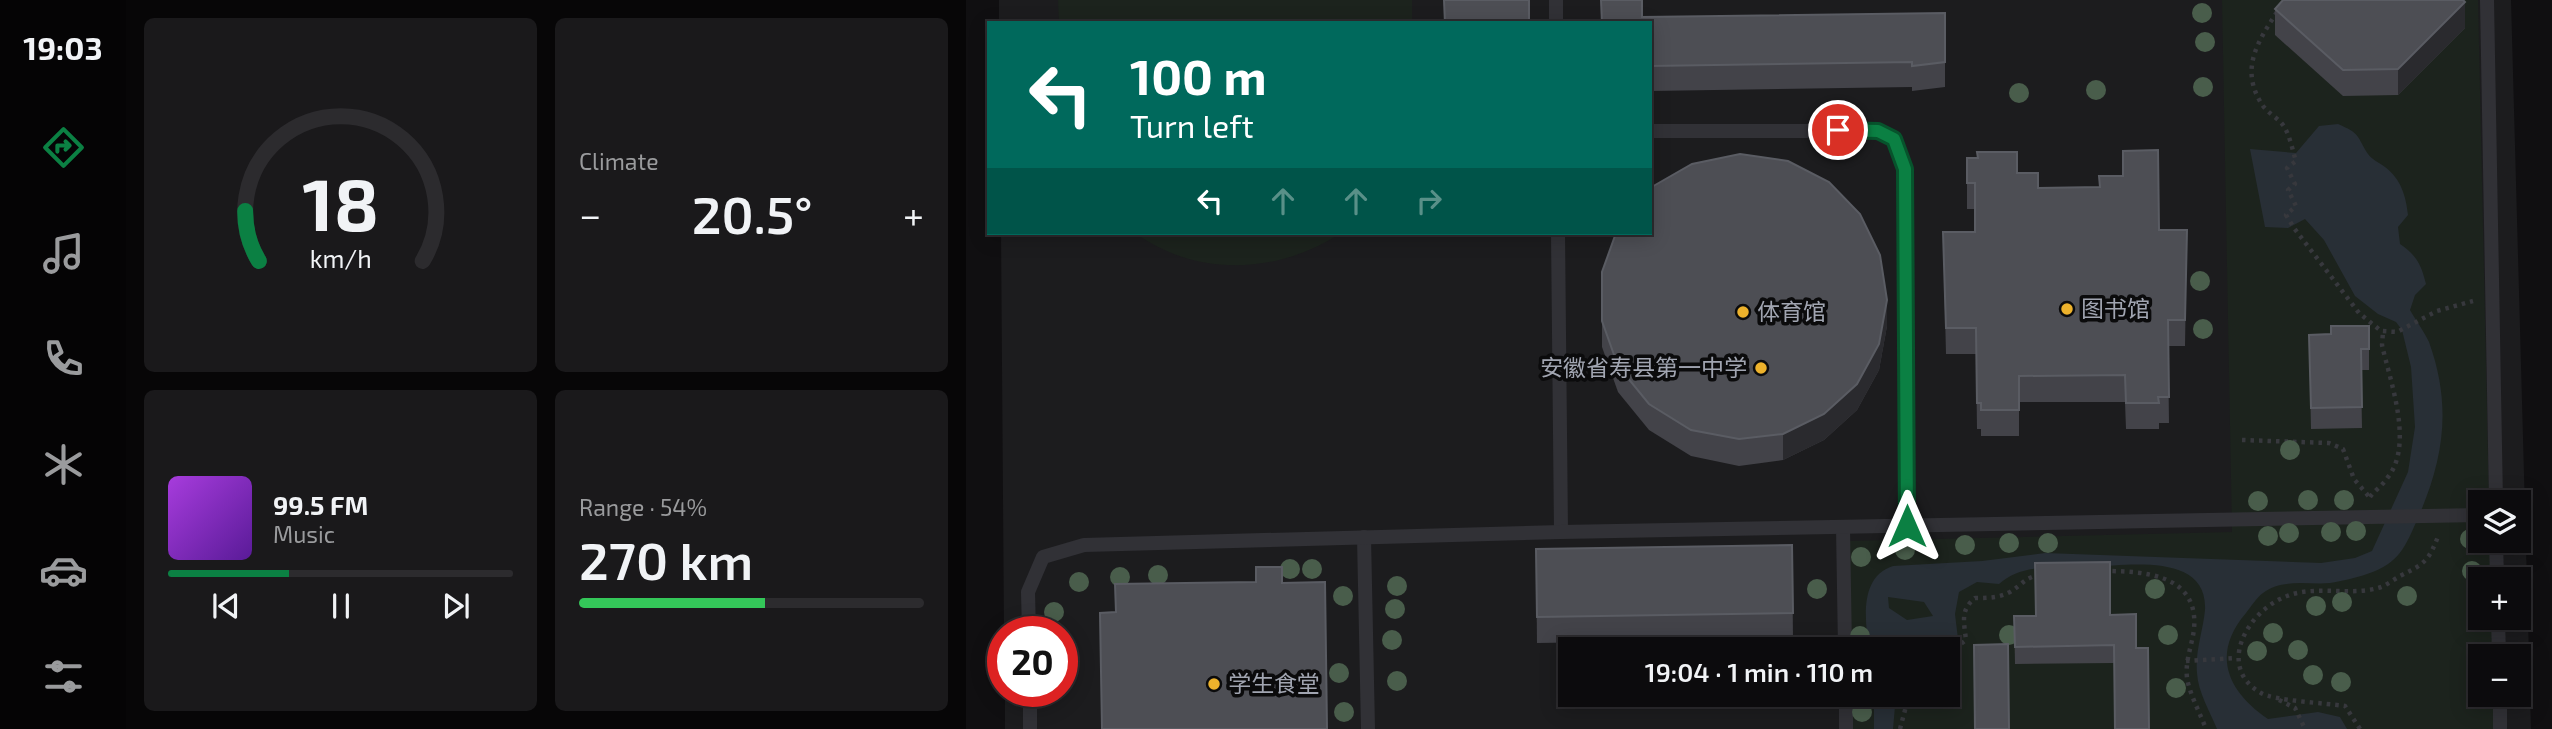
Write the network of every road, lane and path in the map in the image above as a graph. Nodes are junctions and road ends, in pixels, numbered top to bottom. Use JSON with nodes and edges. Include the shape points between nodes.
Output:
{"nodes":[{"id":1,"x":1556,"y":0,"type":"edge"},
{"id":2,"x":2487,"y":0,"type":"edge"},
{"id":3,"x":2280,"y":8,"type":"edge"},
{"id":4,"x":1556,"y":21,"type":"edge"},
{"id":5,"x":1652,"y":131,"type":"edge"},
{"id":6,"x":1558,"y":235,"type":"edge"},
{"id":7,"x":2492,"y":300,"type":"junction"},
{"id":8,"x":2383,"y":332,"type":"junction"},
{"id":9,"x":2242,"y":440,"type":"dead end"},
{"id":10,"x":2496,"y":490,"type":"edge"},
{"id":11,"x":2370,"y":498,"type":"junction"},
{"id":12,"x":2468,"y":515,"type":"edge"},
{"id":13,"x":2383,"y":517,"type":"junction"},
{"id":14,"x":1907,"y":526,"type":"junction"},
{"id":15,"x":2468,"y":526,"type":"edge"},
{"id":16,"x":1843,"y":527,"type":"junction"},
{"id":17,"x":1561,"y":532,"type":"junction"},
{"id":18,"x":1364,"y":537,"type":"junction"},
{"id":19,"x":2092,"y":571,"type":"edge"},
{"id":20,"x":2048,"y":573,"type":"edge"},
{"id":21,"x":1029,"y":616,"type":"edge"},
{"id":22,"x":1845,"y":637,"type":"edge"},
{"id":23,"x":1960,"y":645,"type":"edge"},
{"id":24,"x":2236,"y":658,"type":"junction"},
{"id":25,"x":2186,"y":661,"type":"junction"},
{"id":26,"x":2279,"y":699,"type":"junction"},
{"id":27,"x":1030,"y":707,"type":"edge"},
{"id":28,"x":1846,"y":707,"type":"edge"},
{"id":29,"x":1906,"y":707,"type":"edge"},
{"id":30,"x":2500,"y":707,"type":"edge"},
{"id":31,"x":1030,"y":729,"type":"edge"},
{"id":32,"x":1368,"y":729,"type":"edge"},
{"id":33,"x":1846,"y":729,"type":"edge"},
{"id":34,"x":1900,"y":729,"type":"edge"},
{"id":35,"x":2206,"y":729,"type":"edge"},
{"id":36,"x":2305,"y":729,"type":"edge"},
{"id":37,"x":2360,"y":729,"type":"edge"},
{"id":38,"x":2500,"y":729,"type":"edge"}],
"edges":[{"from":1,"to":4,"type":"lane"},
{"from":2,"to":7,"type":"lane"},
{"from":3,"to":8,"type":"path","via":[[2257,41],[2252,61],[2260,100],[2281,123],[2296,160],[2287,168],[2295,184],[2288,190],[2295,206],[2286,215],[2359,313]]},
{"from":5,"to":14,"type":"lane","via":[[1854,130],[1878,131],[1894,139],[1905,169]]},
{"from":6,"to":17,"type":"lane"},
{"from":7,"to":8,"type":"path","via":[[2451,306],[2398,332]]},
{"from":7,"to":10,"type":"lane"},
{"from":8,"to":11,"type":"path","via":[[2400,422],[2396,460]]},
{"from":9,"to":11,"type":"path","via":[[2329,443],[2343,449],[2354,479]]},
{"from":11,"to":13,"type":"path"},
{"from":12,"to":13,"type":"lane"},
{"from":13,"to":14,"type":"lane"},
{"from":14,"to":16,"type":"lane"},
{"from":15,"to":24,"type":"path","via":[[2440,533],[2426,563],[2378,588],[2287,596],[2258,615],[2243,636]]},
{"from":16,"to":17,"type":"lane"},
{"from":16,"to":22,"type":"lane"},
{"from":17,"to":18,"type":"lane"},
{"from":18,"to":21,"type":"lane","via":[[1084,545],[1043,557],[1028,592]]},
{"from":18,"to":32,"type":"lane"},
{"from":19,"to":25,"type":"path","via":[[2137,571],[2186,591],[2194,617]]},
{"from":20,"to":23,"type":"path","via":[[2026,577],[2011,591],[1975,598],[1966,605],[1966,640]]},
{"from":24,"to":25,"type":"path"},
{"from":24,"to":26,"type":"path","via":[[2238,670],[2261,693]]},
{"from":25,"to":35,"type":"path"},
{"from":26,"to":36,"type":"path","via":[[2295,708]]},
{"from":26,"to":37,"type":"path","via":[[2345,706]]},
{"from":27,"to":31,"type":"lane"},
{"from":28,"to":33,"type":"lane"},
{"from":29,"to":34,"type":"path"},
{"from":30,"to":38,"type":"lane"}]}
